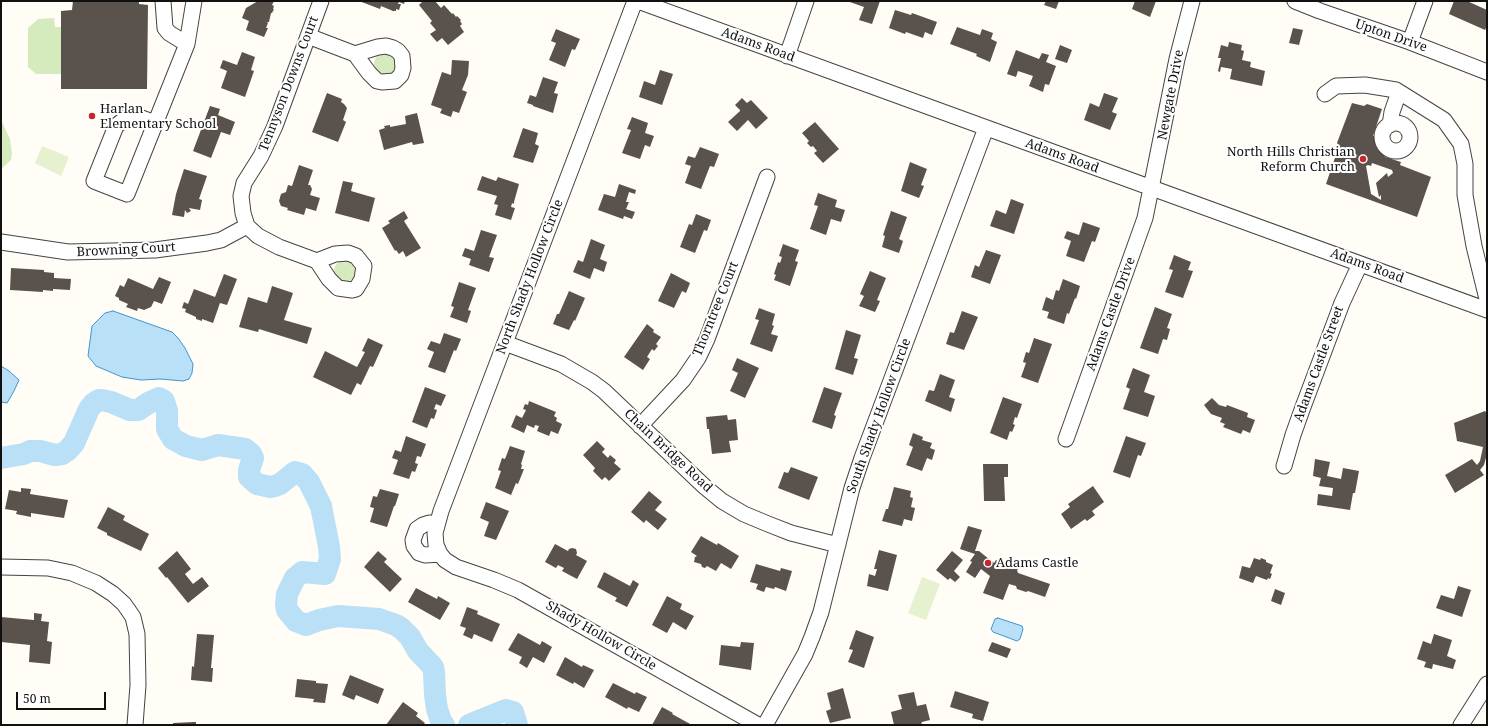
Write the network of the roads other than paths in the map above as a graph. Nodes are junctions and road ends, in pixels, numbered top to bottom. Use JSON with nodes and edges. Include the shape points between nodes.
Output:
{"nodes":[{"id":1,"x":163,"y":1,"type":"edge"},
{"id":2,"x":194,"y":1,"type":"edge"},
{"id":3,"x":321,"y":1,"type":"edge"},
{"id":4,"x":635,"y":1,"type":"edge"},
{"id":5,"x":638,"y":1,"type":"edge"},
{"id":6,"x":806,"y":1,"type":"edge"},
{"id":7,"x":1192,"y":1,"type":"edge"},
{"id":8,"x":1295,"y":1,"type":"edge"},
{"id":9,"x":1425,"y":1,"type":"edge"},
{"id":10,"x":308,"y":36,"type":"junction"},
{"id":11,"x":1410,"y":42,"type":"junction"},
{"id":12,"x":187,"y":44,"type":"junction"},
{"id":13,"x":354,"y":54,"type":"dead end"},
{"id":14,"x":787,"y":56,"type":"junction"},
{"id":15,"x":1487,"y":72,"type":"edge"},
{"id":16,"x":1399,"y":92,"type":"junction"},
{"id":17,"x":1325,"y":94,"type":"dead end"},
{"id":18,"x":155,"y":124,"type":"junction"},
{"id":19,"x":1390,"y":124,"type":"dead end"},
{"id":20,"x":986,"y":128,"type":"junction"},
{"id":21,"x":767,"y":177,"type":"dead end"},
{"id":22,"x":1152,"y":189,"type":"junction"},
{"id":23,"x":247,"y":226,"type":"junction"},
{"id":24,"x":1,"y":242,"type":"edge"},
{"id":25,"x":317,"y":260,"type":"dead end"},
{"id":26,"x":1360,"y":264,"type":"junction"},
{"id":27,"x":1487,"y":299,"type":"edge"},
{"id":28,"x":1487,"y":310,"type":"edge"},
{"id":29,"x":505,"y":343,"type":"junction"},
{"id":30,"x":640,"y":426,"type":"junction"},
{"id":31,"x":1066,"y":439,"type":"dead end"},
{"id":32,"x":1284,"y":466,"type":"dead end"},
{"id":33,"x":437,"y":524,"type":"junction"},
{"id":34,"x":838,"y":545,"type":"junction"},
{"id":35,"x":440,"y":554,"type":"junction"},
{"id":36,"x":1,"y":567,"type":"edge"},
{"id":37,"x":1487,"y":684,"type":"edge"},
{"id":38,"x":135,"y":725,"type":"edge"},
{"id":39,"x":758,"y":725,"type":"edge"},
{"id":40,"x":765,"y":725,"type":"edge"},
{"id":41,"x":1461,"y":725,"type":"edge"}],
"edges":[{"from":1,"to":12,"type":"street","via":[[165,28]]},
{"from":2,"to":12,"type":"street"},
{"from":3,"to":10,"type":"street","name":"Tennyson Downs Court"},
{"from":4,"to":29,"type":"street","name":"North Shady Hollow Circle"},
{"from":5,"to":14,"type":"street","name":"Adams Road"},
{"from":6,"to":14,"type":"street"},
{"from":7,"to":22,"type":"street","name":"Newgate Drive","via":[[1177,59]]},
{"from":8,"to":11,"type":"street","name":"Upton Drive"},
{"from":9,"to":11,"type":"street"},
{"from":10,"to":13,"type":"street"},
{"from":10,"to":23,"type":"street","name":"Tennyson Downs Court","via":[[275,126],[261,156],[244,183],[242,203]]},
{"from":11,"to":15,"type":"street","name":"Upton Drive"},
{"from":12,"to":18,"type":"street"},
{"from":14,"to":20,"type":"street","name":"Adams Road"},
{"from":16,"to":17,"type":"street","via":[[1365,85],[1336,86]]},
{"from":16,"to":19,"type":"street"},
{"from":16,"to":27,"type":"street","via":[[1444,120],[1461,144],[1465,164],[1465,195]]},
{"from":18,"to":18,"type":"street","via":[[127,194],[94,181],[116,126],[131,114]]},
{"from":20,"to":22,"type":"street","name":"Adams Road"},
{"from":20,"to":34,"type":"street","name":"South Shady Hollow Circle","via":[[862,458]]},
{"from":21,"to":30,"type":"street","name":"Thorntree Court","via":[[698,358],[683,380]]},
{"from":22,"to":26,"type":"street","name":"Adams Road"},
{"from":22,"to":31,"type":"street","name":"Adams Castle Drive","via":[[1143,226]]},
{"from":23,"to":24,"type":"street","name":"Browning Court","via":[[221,240],[155,250],[68,252]]},
{"from":23,"to":25,"type":"street","via":[[268,242]]},
{"from":26,"to":28,"type":"street","name":"Adams Road"},
{"from":26,"to":32,"type":"street","name":"Adams Castle Street","via":[[1303,407]]},
{"from":29,"to":30,"type":"street","name":"Chain Bridge Road","via":[[579,373],[604,391]]},
{"from":29,"to":33,"type":"street","name":"North Shady Hollow Circle"},
{"from":30,"to":34,"type":"street","name":"Chain Bridge Road","via":[[722,501],[768,524]]},
{"from":33,"to":35,"type":"street","name":"North Shady Hollow Circle","via":[[436,545]]},
{"from":33,"to":35,"type":"street","via":[[422,525],[417,529],[413,540],[419,553]]},
{"from":34,"to":40,"type":"street","name":"South Shady Hollow Circle","via":[[812,637]]},
{"from":35,"to":39,"type":"street","name":"Shady Hollow Circle","via":[[456,567],[494,580],[542,602]]},
{"from":36,"to":38,"type":"street","via":[[48,568],[72,573],[96,583],[124,604],[133,617],[137,634],[138,685]]},
{"from":37,"to":41,"type":"street"}]}
